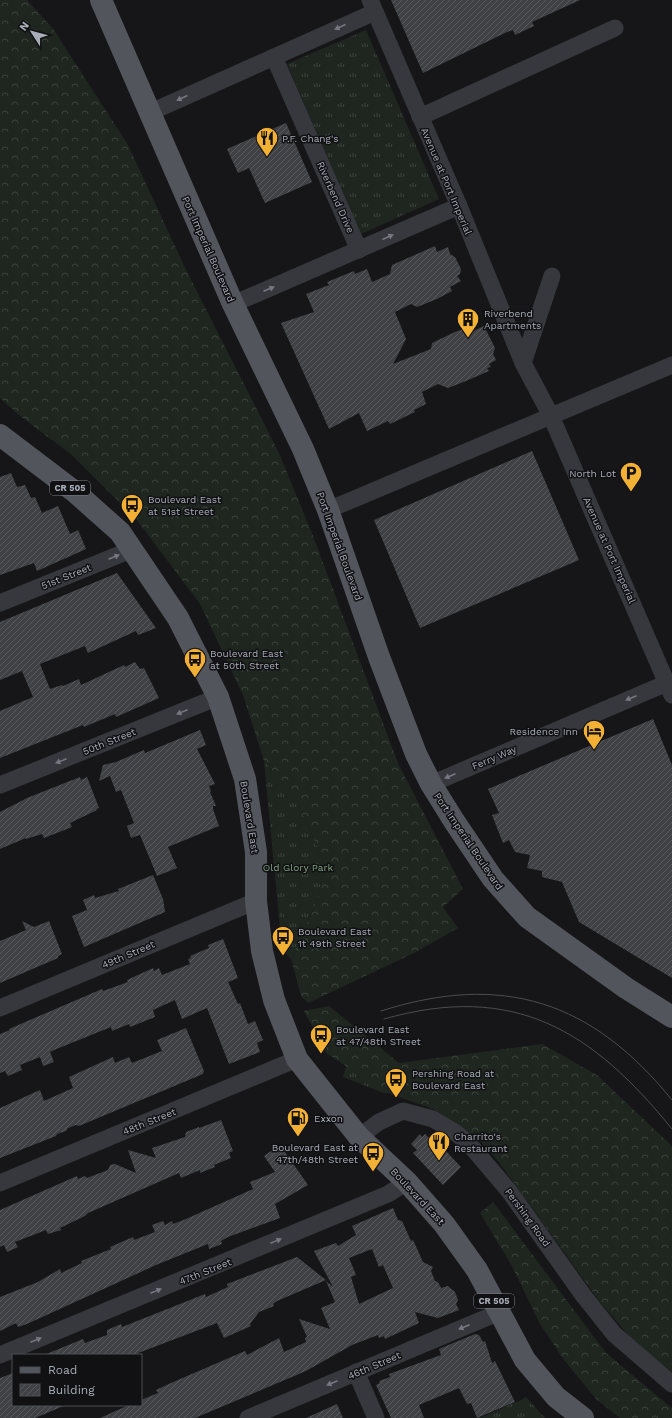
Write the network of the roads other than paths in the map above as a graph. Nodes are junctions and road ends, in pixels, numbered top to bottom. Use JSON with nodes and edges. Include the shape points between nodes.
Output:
{"nodes":[{"id":1,"x":101,"y":0,"type":"edge"},
{"id":2,"x":373,"y":6,"type":"edge"},
{"id":3,"x":616,"y":28,"type":"dead end"},
{"id":4,"x":274,"y":57,"type":"junction"},
{"id":5,"x":151,"y":112,"type":"junction"},
{"id":6,"x":420,"y":118,"type":"junction"},
{"id":7,"x":459,"y":206,"type":"junction"},
{"id":8,"x":359,"y":250,"type":"junction"},
{"id":9,"x":552,"y":276,"type":"dead end"},
{"id":10,"x":233,"y":304,"type":"junction"},
{"id":11,"x":523,"y":363,"type":"junction"},
{"id":12,"x":672,"y":365,"type":"edge"},
{"id":13,"x":551,"y":416,"type":"junction"},
{"id":14,"x":0,"y":435,"type":"edge"},
{"id":15,"x":328,"y":510,"type":"junction"},
{"id":16,"x":133,"y":549,"type":"junction"},
{"id":17,"x":0,"y":602,"type":"edge"},
{"id":18,"x":669,"y":689,"type":"edge"},
{"id":19,"x":218,"y":697,"type":"junction"},
{"id":20,"x":431,"y":784,"type":"junction"},
{"id":21,"x":0,"y":785,"type":"edge"},
{"id":22,"x":256,"y":901,"type":"junction"},
{"id":23,"x":0,"y":1008,"type":"edge"},
{"id":24,"x":672,"y":1017,"type":"edge"},
{"id":25,"x":297,"y":1059,"type":"junction"},
{"id":26,"x":359,"y":1137,"type":"junction"},
{"id":27,"x":0,"y":1182,"type":"edge"},
{"id":28,"x":407,"y":1182,"type":"junction"},
{"id":29,"x":500,"y":1312,"type":"junction"},
{"id":30,"x":0,"y":1355,"type":"edge"},
{"id":31,"x":356,"y":1372,"type":"junction"},
{"id":32,"x":672,"y":1384,"type":"edge"},
{"id":33,"x":248,"y":1418,"type":"edge"},
{"id":34,"x":376,"y":1418,"type":"edge"},
{"id":35,"x":583,"y":1418,"type":"edge"}],
"edges":[{"from":1,"to":5,"type":"main road","name":"Port Imperial Boulevard"},
{"from":2,"to":4,"type":"street","one_way":true},
{"from":2,"to":6,"type":"street","name":"Avenue at Port Imperial"},
{"from":3,"to":6,"type":"street"},
{"from":4,"to":5,"type":"street","one_way":true},
{"from":4,"to":8,"type":"street","name":"Riverbend Drive"},
{"from":5,"to":10,"type":"main road","name":"Port Imperial Boulevard"},
{"from":6,"to":7,"type":"street","name":"Avenue at Port Imperial"},
{"from":8,"to":7,"type":"street","one_way":true},
{"from":7,"to":11,"type":"street","name":"Avenue at Port Imperial"},
{"from":10,"to":8,"type":"street","one_way":true},
{"from":9,"to":11,"type":"street"},
{"from":10,"to":15,"type":"main road","name":"Port Imperial Boulevard","via":[[303,449]]},
{"from":11,"to":13,"type":"street","name":"Avenue at Port Imperial"},
{"from":12,"to":13,"type":"street"},
{"from":13,"to":15,"type":"street"},
{"from":13,"to":18,"type":"street","name":"Avenue at Port Imperial"},
{"from":14,"to":16,"type":"main road","name":"Boulevard East","number":"CR 505","via":[[75,492],[120,532]]},
{"from":15,"to":20,"type":"main road","name":"Port Imperial Boulevard","via":[[381,664],[416,754]]},
{"from":17,"to":16,"type":"street","name":"51st Street","one_way":true},
{"from":16,"to":19,"type":"main road","name":"Boulevard East","number":"CR 505","via":[[178,618]]},
{"from":18,"to":20,"type":"street","name":"Ferry Way","one_way":true},
{"from":19,"to":21,"type":"street","name":"50th Street","one_way":true},
{"from":19,"to":22,"type":"main road","name":"Boulevard East","number":"CR 505","via":[[245,780],[256,852]]},
{"from":20,"to":24,"type":"main road","name":"Port Imperial Boulevard","via":[[493,879],[527,917],[626,988]]},
{"from":22,"to":23,"type":"street","name":"49th Street"},
{"from":22,"to":25,"type":"main road","name":"Boulevard East","number":"CR 505","via":[[262,951],[274,1000]]},
{"from":25,"to":26,"type":"main road","name":"Boulevard East","number":"CR 505"},
{"from":25,"to":27,"type":"street","name":"48th Street"},
{"from":26,"to":28,"type":"main road","name":"Boulevard East","number":"CR 505"},
{"from":26,"to":32,"type":"street","name":"Pershing Road","via":[[379,1122],[403,1111],[433,1119],[456,1133],[470,1145],[509,1191],[614,1334]]},
{"from":28,"to":29,"type":"main road","name":"Boulevard East","number":"CR 505","via":[[444,1224],[477,1270]]},
{"from":30,"to":28,"type":"street","name":"47th Street","one_way":true,"via":[[388,1194]]},
{"from":29,"to":31,"type":"street","name":"46th Street","one_way":true},
{"from":29,"to":35,"type":"main road","name":"Boulevard East","number":"CR 505","via":[[525,1360],[556,1397]]},
{"from":31,"to":33,"type":"street","name":"46th Street","one_way":true},
{"from":31,"to":34,"type":"street"}]}
